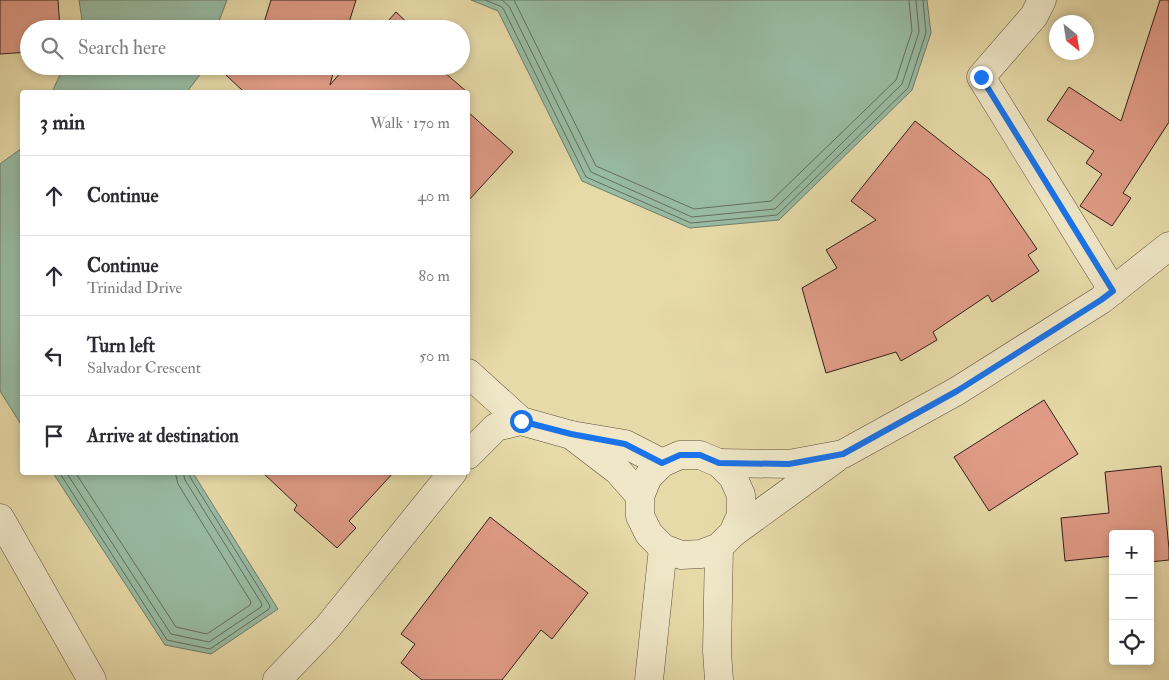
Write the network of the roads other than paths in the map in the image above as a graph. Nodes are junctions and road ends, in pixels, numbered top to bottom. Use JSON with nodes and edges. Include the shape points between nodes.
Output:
{"nodes":[{"id":1,"x":1042,"y":0,"type":"edge"},
{"id":2,"x":1169,"y":246,"type":"edge"},
{"id":3,"x":1113,"y":291,"type":"junction"},
{"id":4,"x":470,"y":375,"type":"edge"},
{"id":5,"x":521,"y":421,"type":"junction"},
{"id":6,"x":571,"y":434,"type":"junction"},
{"id":7,"x":470,"y":453,"type":"edge"},
{"id":8,"x":843,"y":454,"type":"junction"},
{"id":9,"x":662,"y":463,"type":"junction"},
{"id":10,"x":719,"y":463,"type":"junction"},
{"id":11,"x":451,"y":475,"type":"edge"},
{"id":12,"x":640,"y":496,"type":"junction"},
{"id":13,"x":0,"y":518,"type":"edge"},
{"id":14,"x":726,"y":540,"type":"junction"},
{"id":15,"x":663,"y":548,"type":"junction"},
{"id":16,"x":92,"y":680,"type":"edge"},
{"id":17,"x":277,"y":680,"type":"edge"},
{"id":18,"x":649,"y":680,"type":"edge"},
{"id":19,"x":719,"y":680,"type":"edge"}],
"edges":[{"from":1,"to":3,"type":"street","via":[[1034,16],[981,77]]},
{"from":2,"to":3,"type":"street"},
{"from":3,"to":8,"type":"street","via":[[957,391]]},
{"from":4,"to":5,"type":"street"},
{"from":5,"to":6,"type":"street"},
{"from":5,"to":7,"type":"street","via":[[496,427]]},
{"from":6,"to":9,"type":"street","via":[[625,444]]},
{"from":6,"to":12,"type":"street","via":[[618,471]]},
{"from":8,"to":10,"type":"street","via":[[789,464]]},
{"from":8,"to":14,"type":"street"},
{"from":9,"to":10,"type":"street","via":[[680,455],[700,455]]},
{"from":9,"to":12,"type":"street","via":[[648,477]]},
{"from":10,"to":14,"type":"street","via":[[733,477],[741,495],[741,515]]},
{"from":11,"to":17,"type":"street","via":[[327,628]]},
{"from":12,"to":15,"type":"street","via":[[640,516],[648,534]]},
{"from":13,"to":16,"type":"street"},
{"from":14,"to":15,"type":"street","via":[[701,554],[681,555]]},
{"from":14,"to":19,"type":"street","via":[[717,651]]},
{"from":15,"to":18,"type":"street"}]}
